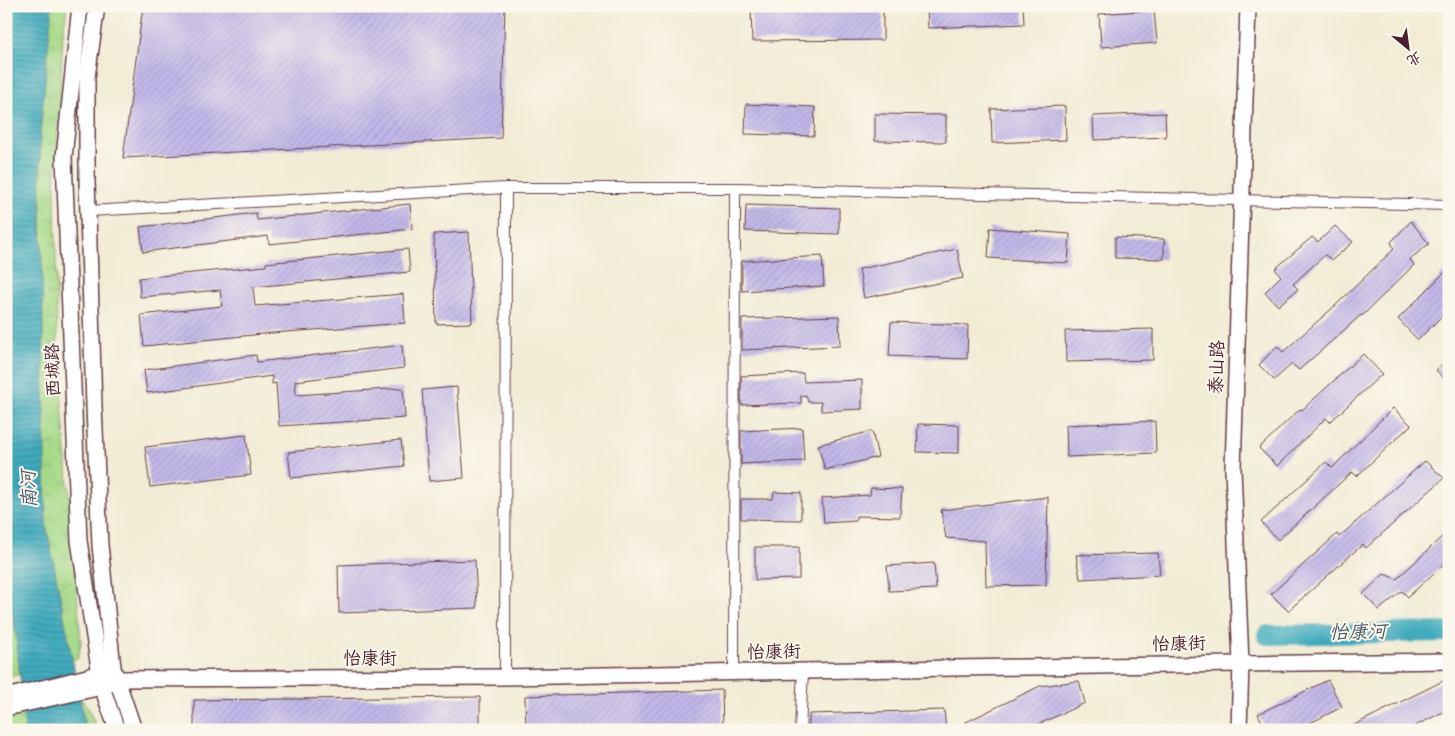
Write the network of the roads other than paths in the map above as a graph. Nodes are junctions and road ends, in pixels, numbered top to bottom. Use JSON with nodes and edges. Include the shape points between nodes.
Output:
{"nodes":[{"id":1,"x":80,"y":6,"type":"edge"},
{"id":2,"x":97,"y":6,"type":"edge"},
{"id":3,"x":1248,"y":6,"type":"edge"},
{"id":4,"x":506,"y":188,"type":"junction"},
{"id":5,"x":735,"y":188,"type":"junction"},
{"id":6,"x":1243,"y":201,"type":"junction"},
{"id":7,"x":1449,"y":205,"type":"edge"},
{"id":8,"x":88,"y":211,"type":"junction"},
{"id":9,"x":1449,"y":661,"type":"edge"},
{"id":10,"x":1241,"y":663,"type":"junction"},
{"id":11,"x":803,"y":671,"type":"junction"},
{"id":12,"x":734,"y":672,"type":"junction"},
{"id":13,"x":505,"y":677,"type":"junction"},
{"id":14,"x":102,"y":679,"type":"junction"},
{"id":15,"x":6,"y":697,"type":"edge"},
{"id":16,"x":6,"y":708,"type":"edge"},
{"id":17,"x":117,"y":730,"type":"edge"},
{"id":18,"x":134,"y":730,"type":"edge"},
{"id":19,"x":800,"y":730,"type":"edge"},
{"id":20,"x":1239,"y":730,"type":"edge"}],
"edges":[{"from":1,"to":14,"type":"main road","name":"西城路","via":[[64,157],[79,541]]},
{"from":2,"to":8,"type":"main road","name":"西城路","via":[[87,78]]},
{"from":3,"to":6,"type":"main road","name":"泰山路"},
{"from":4,"to":5,"type":"street"},
{"from":4,"to":8,"type":"street"},
{"from":4,"to":13,"type":"street"},
{"from":5,"to":6,"type":"street"},
{"from":5,"to":12,"type":"street"},
{"from":6,"to":7,"type":"street"},
{"from":6,"to":10,"type":"main road","name":"泰山路","via":[[1233,469]]},
{"from":8,"to":14,"type":"main road","name":"西城路"},
{"from":9,"to":10,"type":"main road","name":"怡康街"},
{"from":10,"to":11,"type":"main road","name":"怡康街"},
{"from":10,"to":20,"type":"main road","name":"泰山路"},
{"from":11,"to":12,"type":"main road","name":"怡康街"},
{"from":11,"to":19,"type":"street"},
{"from":12,"to":13,"type":"main road","name":"怡康街"},
{"from":13,"to":14,"type":"main road","name":"怡康街"},
{"from":14,"to":15,"type":"main road"},
{"from":14,"to":16,"type":"main road"},
{"from":14,"to":17,"type":"main road","name":"西城路"},
{"from":14,"to":18,"type":"main road","name":"西城路"}]}
